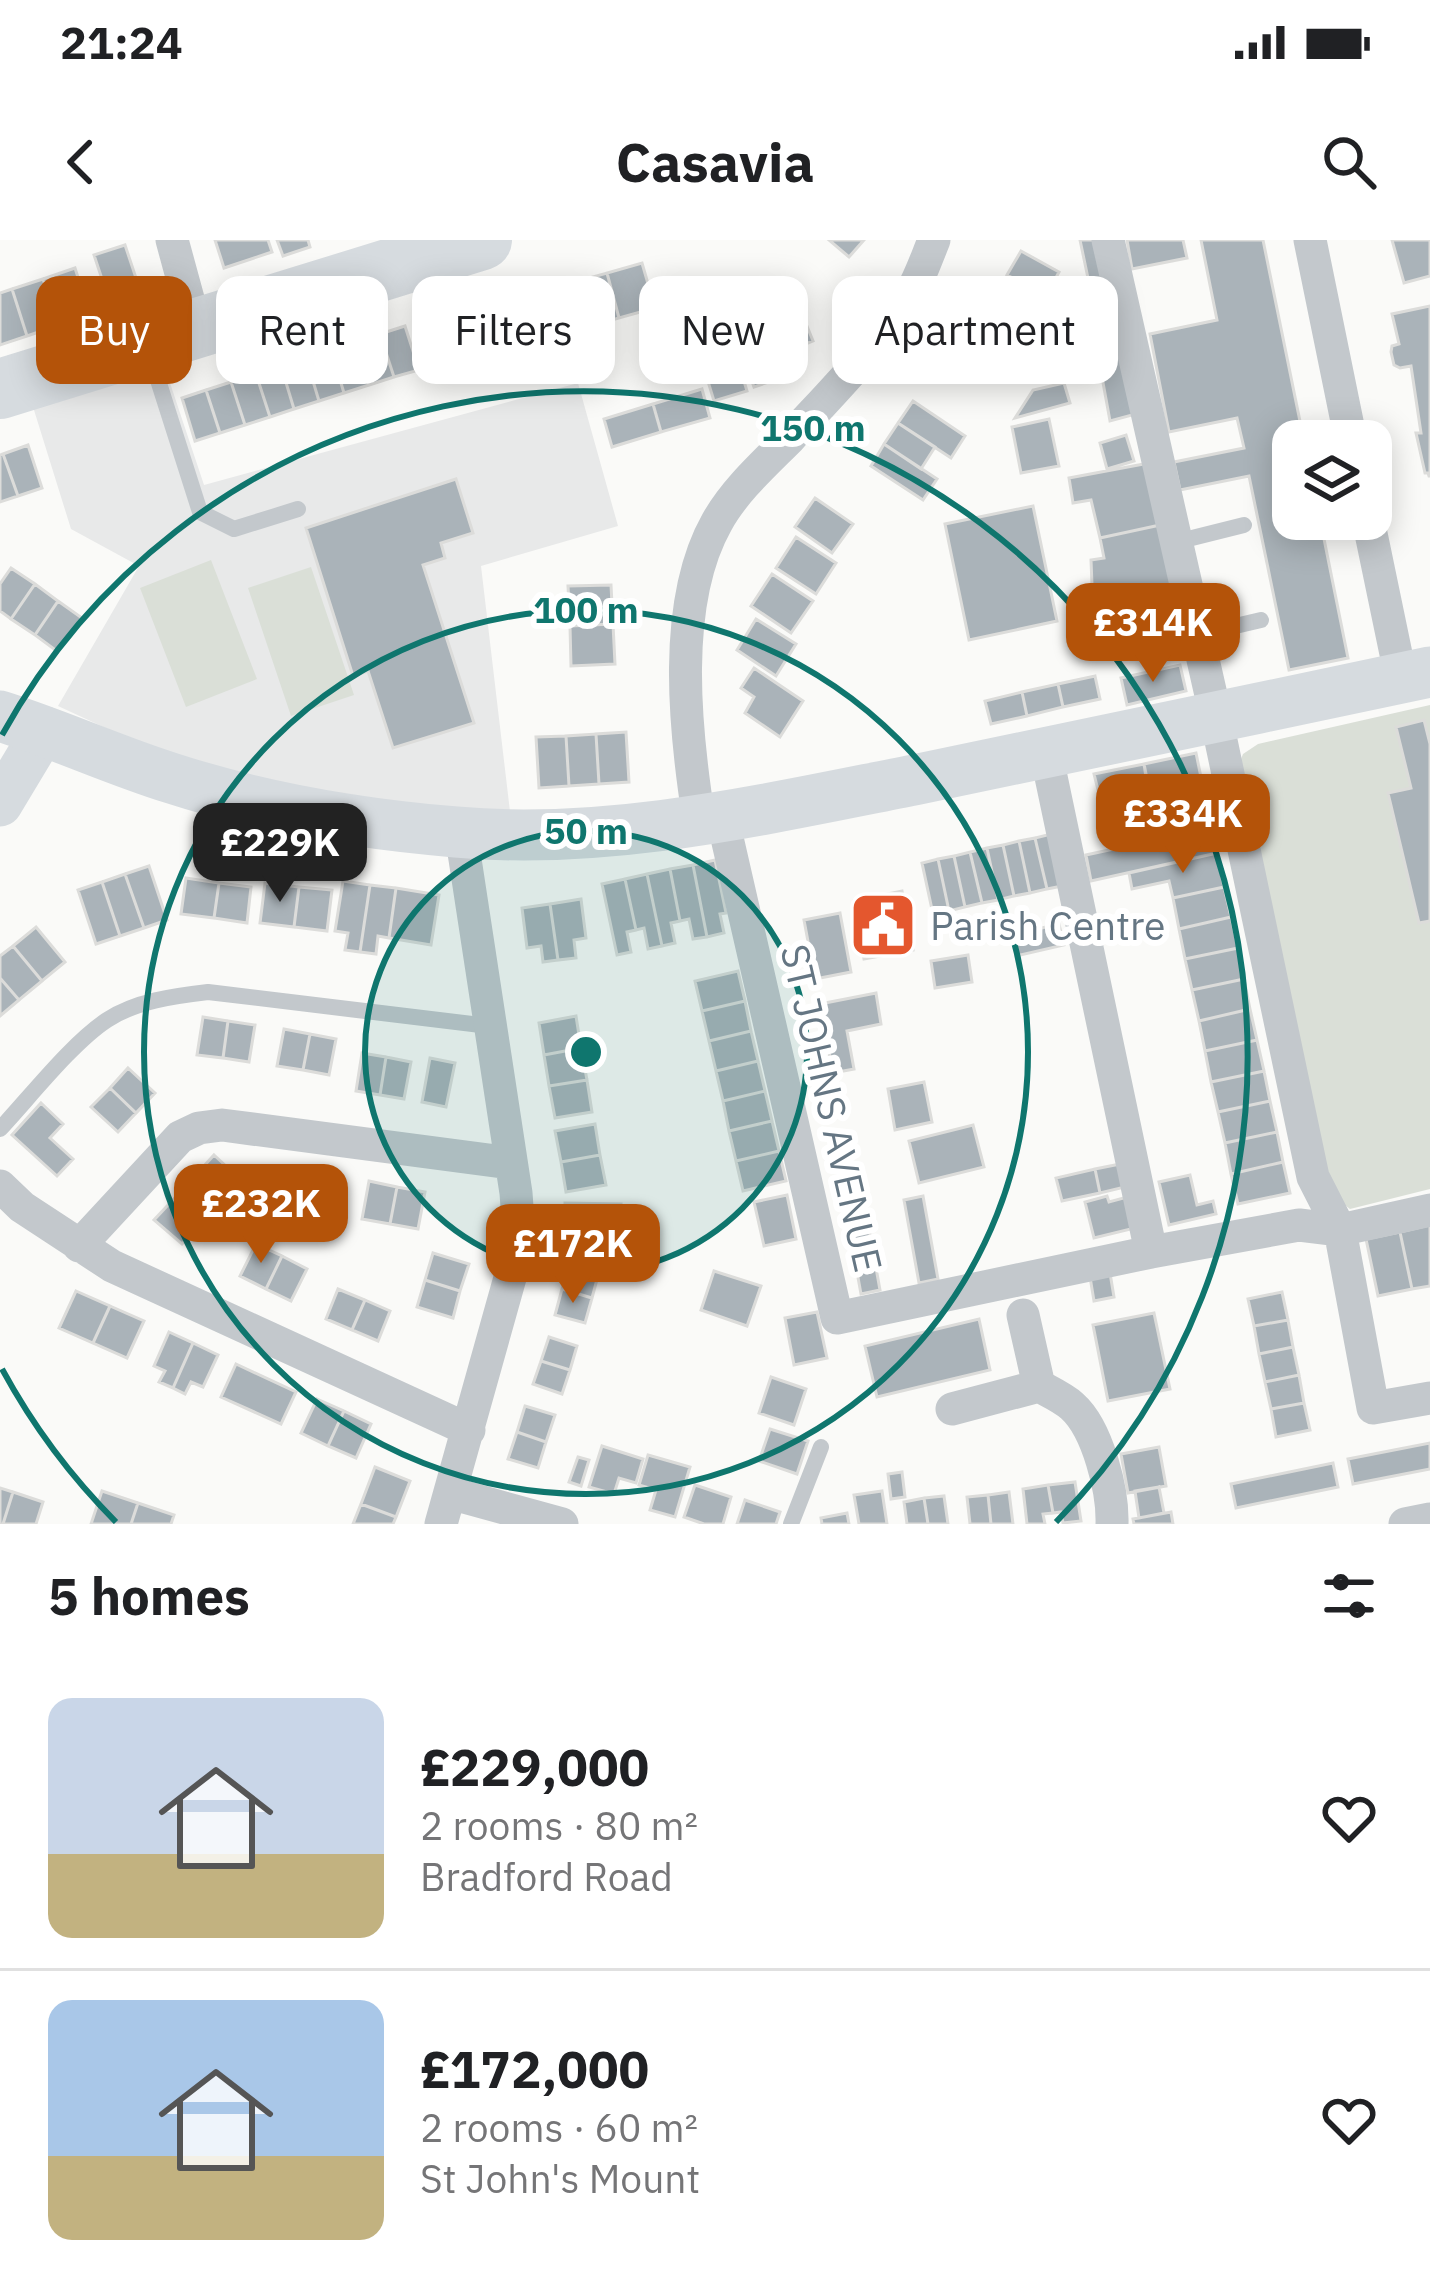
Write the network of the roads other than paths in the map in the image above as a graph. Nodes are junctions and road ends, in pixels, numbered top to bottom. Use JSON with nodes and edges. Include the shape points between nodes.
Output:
{"nodes":[{"id":1,"x":172,"y":240,"type":"edge"},
{"id":2,"x":482,"y":240,"type":"edge"},
{"id":3,"x":934,"y":240,"type":"edge"},
{"id":4,"x":1108,"y":240,"type":"edge"},
{"id":5,"x":1310,"y":240,"type":"edge"},
{"id":6,"x":172,"y":276,"type":"edge"},
{"id":7,"x":192,"y":329,"type":"edge"},
{"id":8,"x":36,"y":377,"type":"edge"},
{"id":9,"x":179,"y":384,"type":"edge"},
{"id":10,"x":0,"y":388,"type":"edge"},
{"id":11,"x":1348,"y":420,"type":"edge"},
{"id":12,"x":298,"y":509,"type":"dead end"},
{"id":13,"x":1244,"y":525,"type":"dead end"},
{"id":14,"x":1374,"y":540,"type":"edge"},
{"id":15,"x":1176,"y":542,"type":"junction"},
{"id":16,"x":1262,"y":620,"type":"dead end"},
{"id":17,"x":1197,"y":634,"type":"junction"},
{"id":18,"x":1416,"y":675,"type":"edge"},
{"id":19,"x":0,"y":679,"type":"edge"},
{"id":20,"x":1216,"y":717,"type":"junction"},
{"id":21,"x":22,"y":723,"type":"edge"},
{"id":22,"x":1046,"y":753,"type":"junction"},
{"id":23,"x":0,"y":804,"type":"edge"},
{"id":24,"x":710,"y":818,"type":"junction"},
{"id":25,"x":461,"y":833,"type":"junction"},
{"id":26,"x":489,"y":1026,"type":"junction"},
{"id":27,"x":0,"y":1129,"type":"edge"},
{"id":28,"x":510,"y":1163,"type":"junction"},
{"id":29,"x":0,"y":1186,"type":"edge"},
{"id":30,"x":1430,"y":1210,"type":"edge"},
{"id":31,"x":1340,"y":1230,"type":"junction"},
{"id":32,"x":80,"y":1246,"type":"junction"},
{"id":33,"x":1151,"y":1252,"type":"junction"},
{"id":34,"x":1023,"y":1315,"type":"dead end"},
{"id":35,"x":1039,"y":1385,"type":"junction"},
{"id":36,"x":1430,"y":1398,"type":"edge"},
{"id":37,"x":952,"y":1409,"type":"dead end"},
{"id":38,"x":469,"y":1430,"type":"junction"},
{"id":39,"x":820,"y":1447,"type":"dead end"},
{"id":40,"x":446,"y":1509,"type":"edge"},
{"id":41,"x":1430,"y":1520,"type":"edge"},
{"id":42,"x":562,"y":1524,"type":"edge"},
{"id":43,"x":791,"y":1524,"type":"edge"},
{"id":44,"x":1112,"y":1524,"type":"edge"},
{"id":45,"x":1405,"y":1524,"type":"edge"}],
"edges":[{"from":1,"to":6,"type":"street"},
{"from":2,"to":7,"type":"highway"},
{"from":3,"to":24,"type":"street","via":[[882,333],[717,521],[694,575],[686,694]]},
{"from":4,"to":15,"type":"street"},
{"from":5,"to":11,"type":"street"},
{"from":8,"to":10,"type":"highway"},
{"from":9,"to":12,"type":"lane","via":[[200,512],[234,529]]},
{"from":13,"to":15,"type":"lane"},
{"from":14,"to":18,"type":"street"},
{"from":15,"to":17,"type":"street"},
{"from":16,"to":17,"type":"lane"},
{"from":17,"to":20,"type":"street"},
{"from":18,"to":20,"type":"main road"},
{"from":19,"to":21,"type":"main road"},
{"from":20,"to":22,"type":"main road"},
{"from":20,"to":31,"type":"street","via":[[1313,1177]]},
{"from":21,"to":23,"type":"street"},
{"from":21,"to":25,"type":"main road","via":[[254,801]]},
{"from":22,"to":24,"type":"main road"},
{"from":22,"to":33,"type":"street"},
{"from":24,"to":25,"type":"main road","via":[[612,830]]},
{"from":24,"to":33,"type":"street","name":"ST JOHNS AVENUE","via":[[837,1318]]},
{"from":25,"to":26,"type":"street"},
{"from":26,"to":27,"type":"lane","via":[[208,992],[170,997],[109,1018]]},
{"from":26,"to":28,"type":"street"},
{"from":28,"to":32,"type":"street","via":[[200,1128],[181,1137]]},
{"from":28,"to":38,"type":"street","via":[[515,1260]]},
{"from":29,"to":32,"type":"street"},
{"from":30,"to":31,"type":"street"},
{"from":31,"to":33,"type":"street","via":[[1299,1226]]},
{"from":31,"to":36,"type":"street","via":[[1372,1408]]},
{"from":32,"to":38,"type":"street"},
{"from":34,"to":35,"type":"street"},
{"from":35,"to":37,"type":"street"},
{"from":35,"to":44,"type":"street","via":[[1074,1408],[1092,1434]]},
{"from":38,"to":40,"type":"street"},
{"from":39,"to":43,"type":"lane"},
{"from":40,"to":42,"type":"street"},
{"from":41,"to":45,"type":"street"}]}
